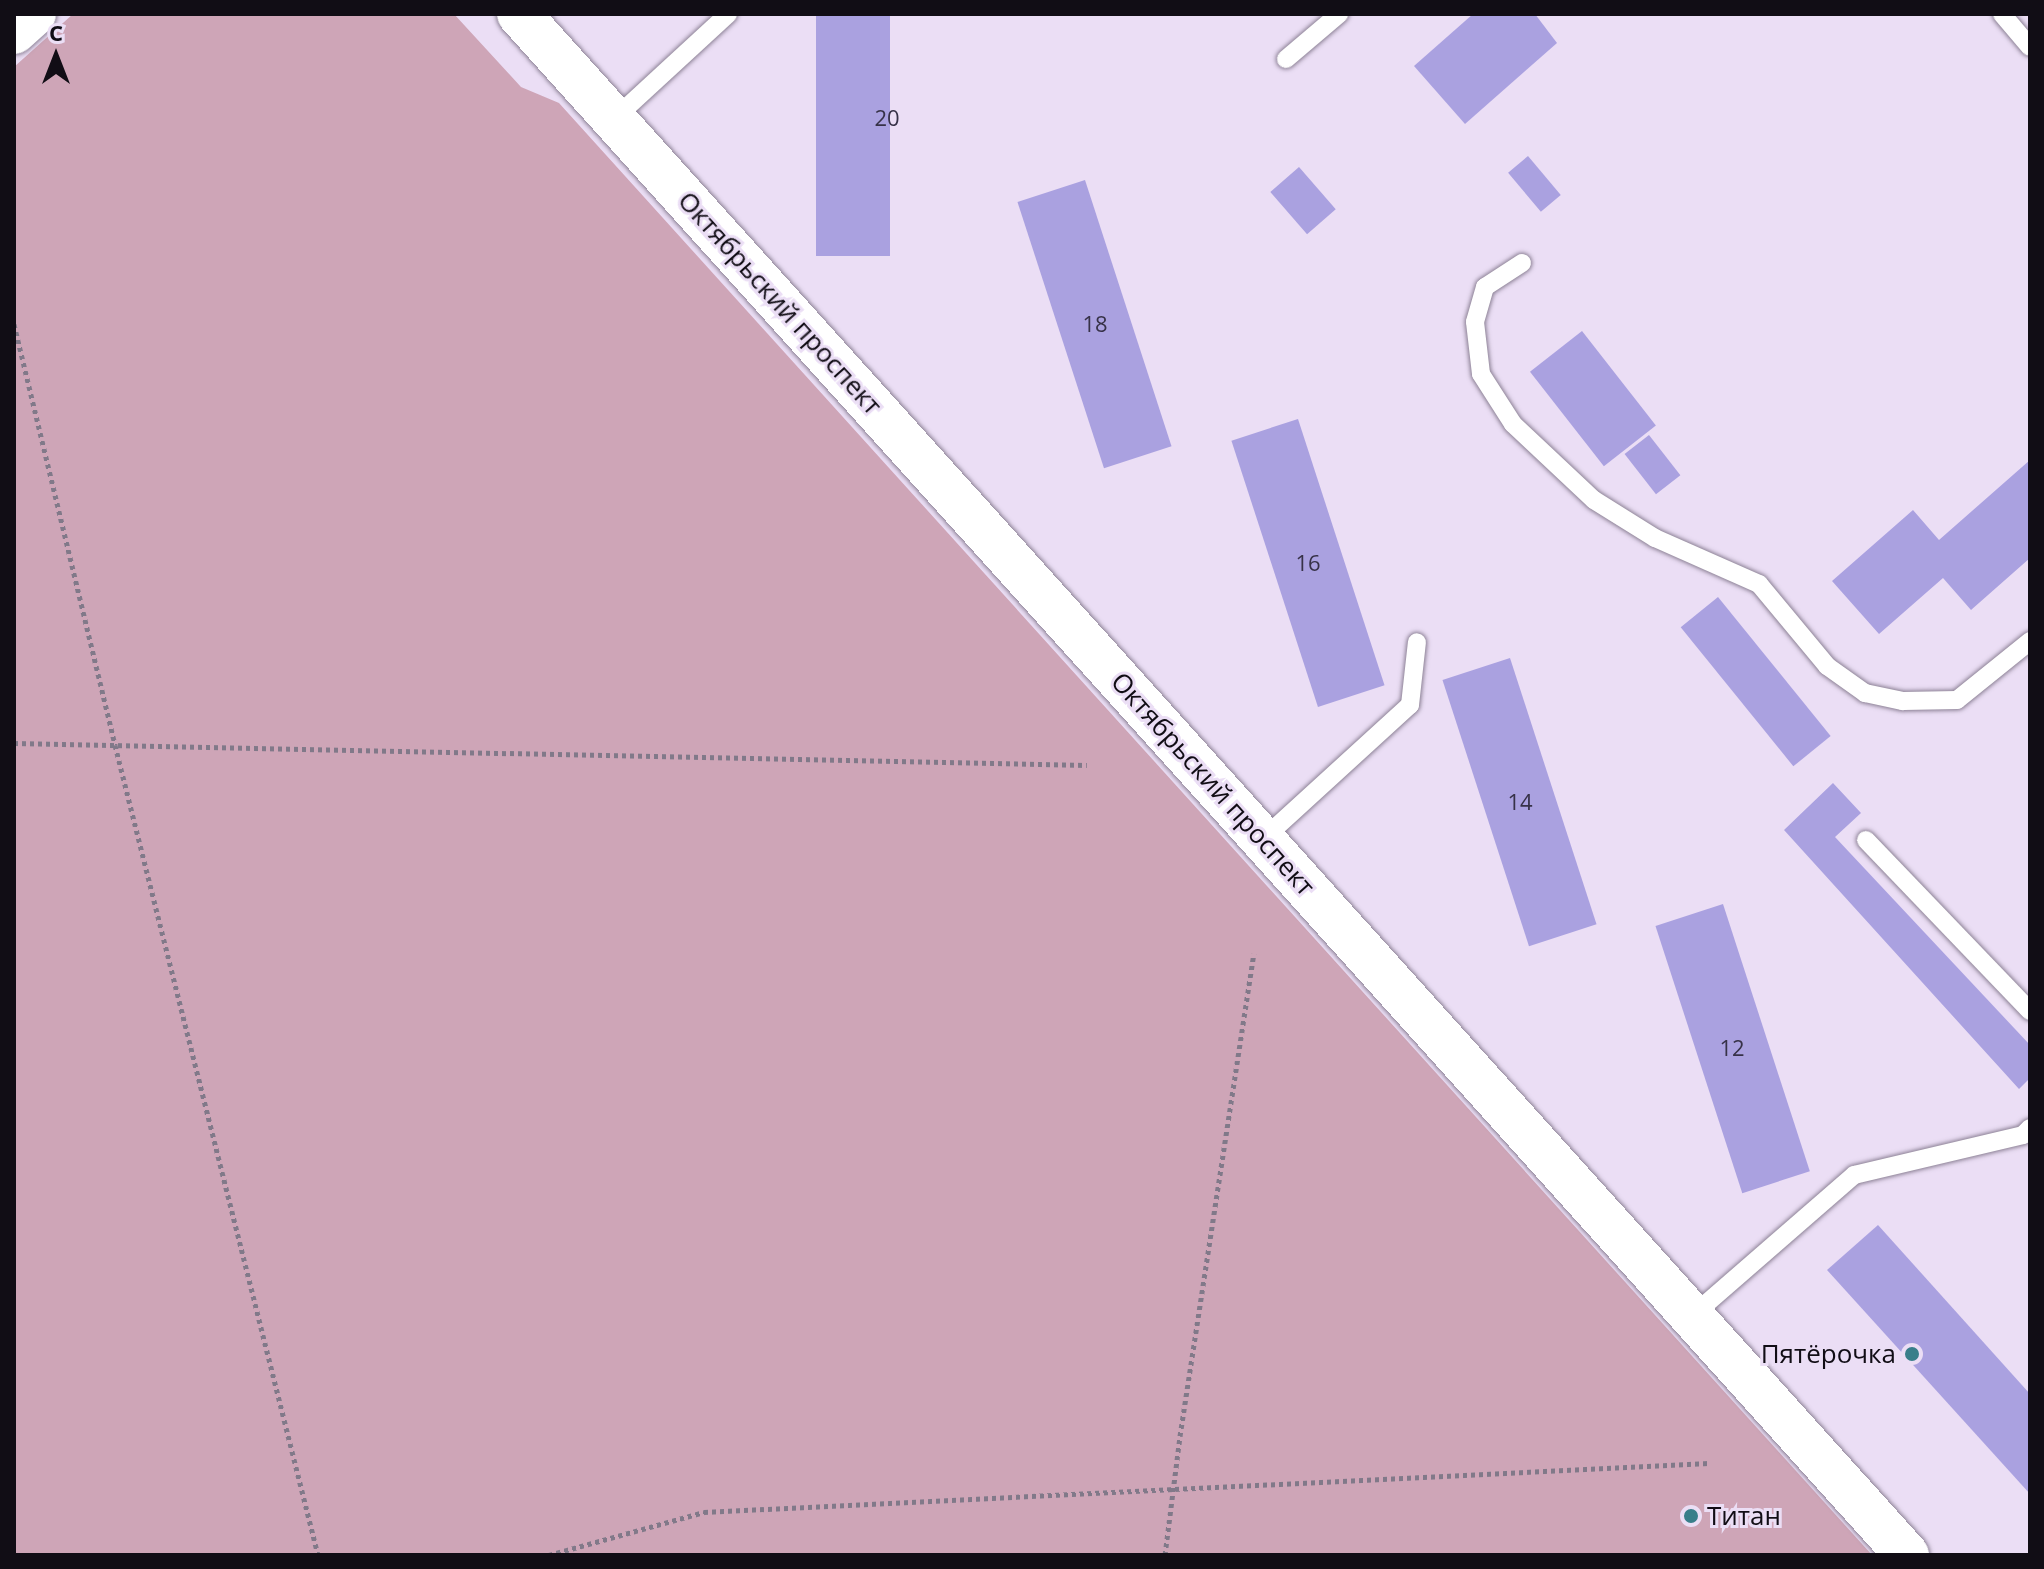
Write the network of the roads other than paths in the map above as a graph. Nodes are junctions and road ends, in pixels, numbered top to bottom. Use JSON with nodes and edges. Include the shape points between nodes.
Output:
{"nodes":[{"id":1,"x":34,"y":14,"type":"edge"},
{"id":2,"x":519,"y":14,"type":"edge"},
{"id":3,"x":728,"y":14,"type":"edge"},
{"id":4,"x":1339,"y":14,"type":"edge"},
{"id":5,"x":2002,"y":14,"type":"edge"},
{"id":6,"x":14,"y":32,"type":"edge"},
{"id":7,"x":2030,"y":47,"type":"edge"},
{"id":8,"x":1286,"y":59,"type":"dead end"},
{"id":9,"x":614,"y":119,"type":"junction"},
{"id":10,"x":1522,"y":263,"type":"dead end"},
{"id":11,"x":2030,"y":641,"type":"edge"},
{"id":12,"x":1417,"y":642,"type":"dead end"},
{"id":13,"x":1263,"y":839,"type":"junction"},
{"id":14,"x":1866,"y":840,"type":"dead end"},
{"id":15,"x":2030,"y":1011,"type":"edge"},
{"id":16,"x":2030,"y":1128,"type":"edge"},
{"id":17,"x":1692,"y":1316,"type":"junction"},
{"id":18,"x":1907,"y":1555,"type":"edge"}],
"edges":[{"from":1,"to":6,"type":"street"},
{"from":2,"to":9,"type":"street","name":"Октябрьский проспект"},
{"from":3,"to":9,"type":"lane"},
{"from":4,"to":8,"type":"lane"},
{"from":5,"to":7,"type":"lane"},
{"from":9,"to":13,"type":"street","name":"Октябрьский проспект"},
{"from":10,"to":11,"type":"lane","via":[[1485,287],[1475,322],[1481,374],[1513,424],[1594,500],[1655,538],[1759,584],[1827,666],[1865,693],[1903,701],[1957,700]]},
{"from":12,"to":13,"type":"lane","via":[[1410,705]]},
{"from":13,"to":17,"type":"street","name":"Октябрьский проспект"},
{"from":14,"to":15,"type":"lane"},
{"from":16,"to":17,"type":"lane","via":[[2023,1135],[1854,1175]]},
{"from":17,"to":18,"type":"street","name":"Октябрьский проспект"}]}
